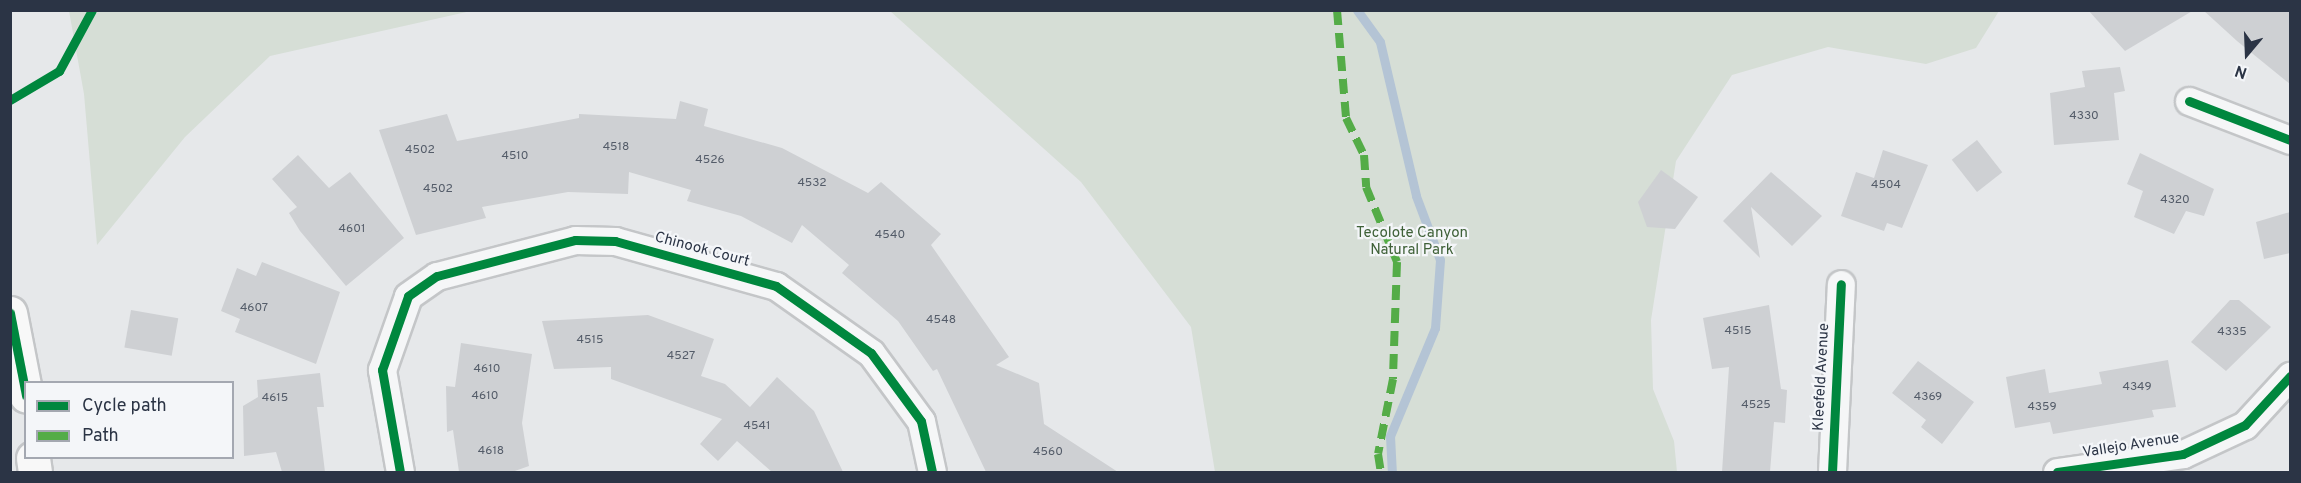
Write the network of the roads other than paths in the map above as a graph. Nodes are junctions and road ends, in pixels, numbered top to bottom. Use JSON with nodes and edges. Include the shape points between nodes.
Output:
{"nodes":[{"id":1,"x":2189,"y":101,"type":"dead end"},
{"id":2,"x":2290,"y":140,"type":"edge"},
{"id":3,"x":1841,"y":284,"type":"dead end"},
{"id":4,"x":10,"y":313,"type":"edge"},
{"id":5,"x":2290,"y":376,"type":"edge"},
{"id":6,"x":24,"y":385,"type":"edge"},
{"id":7,"x":400,"y":472,"type":"edge"},
{"id":8,"x":932,"y":472,"type":"edge"},
{"id":9,"x":1833,"y":472,"type":"edge"},
{"id":10,"x":2057,"y":472,"type":"edge"}],
"edges":[{"from":1,"to":2,"type":"street"},
{"from":3,"to":9,"type":"street","name":"Kleefeld Avenue"},
{"from":4,"to":6,"type":"main road"},
{"from":5,"to":10,"type":"street","name":"Vallejo Avenue","via":[[2245,425],[2183,454]]},
{"from":7,"to":8,"type":"street","name":"Chinook Court","via":[[382,370],[395,323],[408,296],[437,276],[574,240],[615,241],[776,286],[871,353],[921,421]]}]}
